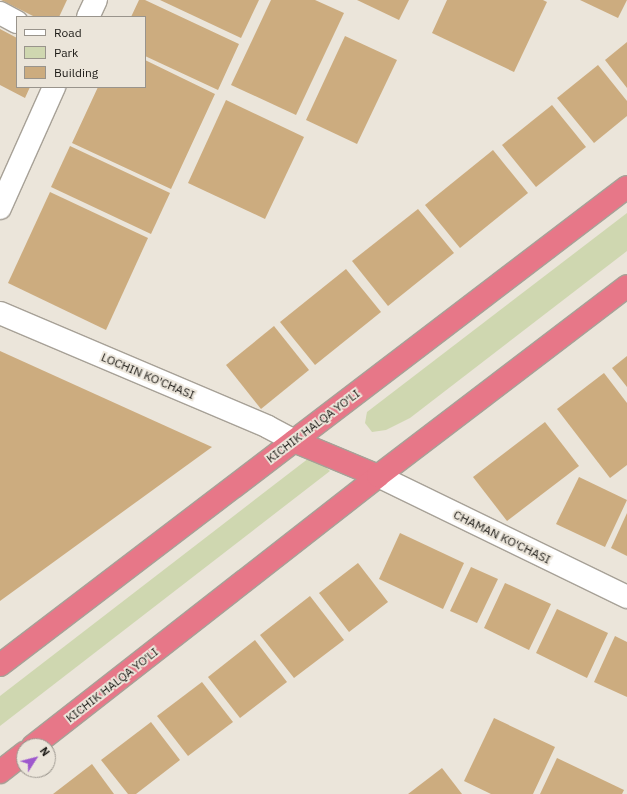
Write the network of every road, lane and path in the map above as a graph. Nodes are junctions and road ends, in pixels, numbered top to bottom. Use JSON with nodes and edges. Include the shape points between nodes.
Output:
{"nodes":[{"id":1,"x":96,"y":0,"type":"edge"},
{"id":2,"x":0,"y":13,"type":"edge"},
{"id":3,"x":88,"y":16,"type":"edge"},
{"id":4,"x":16,"y":21,"type":"edge"},
{"id":5,"x":54,"y":88,"type":"edge"},
{"id":6,"x":627,"y":187,"type":"edge"},
{"id":7,"x":0,"y":208,"type":"edge"},
{"id":8,"x":627,"y":286,"type":"edge"},
{"id":9,"x":0,"y":313,"type":"edge"},
{"id":10,"x":294,"y":440,"type":"junction"},
{"id":11,"x":378,"y":476,"type":"junction"},
{"id":12,"x":627,"y":597,"type":"edge"},
{"id":13,"x":0,"y":665,"type":"edge"},
{"id":14,"x":43,"y":738,"type":"edge"},
{"id":15,"x":16,"y":759,"type":"edge"},
{"id":16,"x":0,"y":772,"type":"edge"}],
"edges":[{"from":1,"to":3,"type":"street"},
{"from":2,"to":4,"type":"street"},
{"from":5,"to":7,"type":"street"},
{"from":6,"to":10,"type":"highway","name":"KICHIK HALQA YO'LI"},
{"from":8,"to":11,"type":"highway","name":"KICHIK HALQA YO'LI"},
{"from":9,"to":10,"type":"street","name":"LOCHIN KO'CHASI"},
{"from":10,"to":11,"type":"highway"},
{"from":10,"to":13,"type":"highway","name":"KICHIK HALQA YO'LI"},
{"from":11,"to":12,"type":"street","name":"CHAMAN KO'CHASI"},
{"from":11,"to":14,"type":"highway","name":"KICHIK HALQA YO'LI"},
{"from":15,"to":16,"type":"highway"}]}
